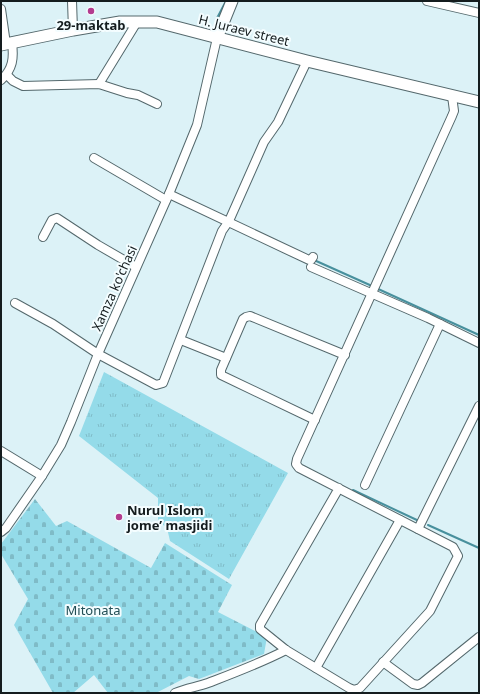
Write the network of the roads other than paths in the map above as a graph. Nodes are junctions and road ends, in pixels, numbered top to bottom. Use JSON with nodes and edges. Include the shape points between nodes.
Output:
{"nodes":[{"id":1,"x":72,"y":1,"type":"edge"},
{"id":2,"x":232,"y":1,"type":"edge"},
{"id":3,"x":427,"y":1,"type":"edge"},
{"id":4,"x":1,"y":9,"type":"edge"},
{"id":5,"x":479,"y":13,"type":"edge"},
{"id":6,"x":137,"y":22,"type":"junction"},
{"id":7,"x":72,"y":30,"type":"junction"},
{"id":8,"x":216,"y":38,"type":"junction"},
{"id":9,"x":6,"y":44,"type":"edge"},
{"id":10,"x":307,"y":61,"type":"junction"},
{"id":11,"x":4,"y":77,"type":"edge"},
{"id":12,"x":99,"y":84,"type":"junction"},
{"id":13,"x":452,"y":96,"type":"junction"},
{"id":14,"x":479,"y":102,"type":"edge"},
{"id":15,"x":157,"y":104,"type":"dead end"},
{"id":16,"x":94,"y":158,"type":"dead end"},
{"id":17,"x":167,"y":197,"type":"junction"},
{"id":18,"x":229,"y":221,"type":"junction"},
{"id":19,"x":44,"y":237,"type":"dead end"},
{"id":20,"x":313,"y":257,"type":"dead end"},
{"id":21,"x":136,"y":267,"type":"junction"},
{"id":22,"x":311,"y":267,"type":"dead end"},
{"id":23,"x":372,"y":294,"type":"junction"},
{"id":24,"x":15,"y":304,"type":"dead end"},
{"id":25,"x":440,"y":324,"type":"junction"},
{"id":26,"x":181,"y":340,"type":"junction"},
{"id":27,"x":479,"y":343,"type":"edge"},
{"id":28,"x":98,"y":354,"type":"junction"},
{"id":29,"x":345,"y":355,"type":"junction"},
{"id":30,"x":226,"y":358,"type":"junction"},
{"id":31,"x":479,"y":406,"type":"edge"},
{"id":32,"x":315,"y":420,"type":"junction"},
{"id":33,"x":1,"y":451,"type":"edge"},
{"id":34,"x":42,"y":476,"type":"junction"},
{"id":35,"x":365,"y":485,"type":"dead end"},
{"id":36,"x":339,"y":488,"type":"junction"},
{"id":37,"x":400,"y":520,"type":"junction"},
{"id":38,"x":418,"y":529,"type":"junction"},
{"id":39,"x":1,"y":532,"type":"edge"},
{"id":40,"x":479,"y":637,"type":"edge"},
{"id":41,"x":286,"y":650,"type":"junction"},
{"id":42,"x":383,"y":662,"type":"junction"},
{"id":43,"x":316,"y":668,"type":"junction"},
{"id":44,"x":175,"y":693,"type":"edge"}],
"edges":[{"from":1,"to":7,"type":"street"},
{"from":2,"to":8,"type":"street"},
{"from":3,"to":5,"type":"street"},
{"from":4,"to":9,"type":"street"},
{"from":6,"to":7,"type":"street","name":"H. Juraev street","via":[[120,22]]},
{"from":6,"to":8,"type":"street","name":"H. Juraev street","via":[[157,22]]},
{"from":6,"to":12,"type":"street"},
{"from":7,"to":9,"type":"street","name":"H. Juraev street"},
{"from":8,"to":10,"type":"street","name":"H. Juraev street"},
{"from":8,"to":17,"type":"street","name":"Xamza ko'chasi","via":[[197,126]]},
{"from":9,"to":11,"type":"street","via":[[13,60]]},
{"from":10,"to":13,"type":"street","name":"H. Juraev street"},
{"from":10,"to":18,"type":"street","via":[[278,122],[264,142]]},
{"from":11,"to":12,"type":"street","via":[[23,86]]},
{"from":12,"to":15,"type":"street","via":[[138,95]]},
{"from":13,"to":14,"type":"street","name":"H. Juraev street"},
{"from":13,"to":23,"type":"street","via":[[452,116]]},
{"from":16,"to":17,"type":"street"},
{"from":17,"to":18,"type":"street"},
{"from":17,"to":21,"type":"street","name":"Xamza ko'chasi"},
{"from":18,"to":20,"type":"street","via":[[309,260]]},
{"from":18,"to":26,"type":"street","via":[[222,231]]},
{"from":19,"to":21,"type":"street","via":[[52,220],[57,218]]},
{"from":21,"to":28,"type":"street","name":"Xamza ko'chasi"},
{"from":22,"to":23,"type":"street"},
{"from":23,"to":25,"type":"street"},
{"from":23,"to":29,"type":"street"},
{"from":24,"to":28,"type":"street","via":[[53,324]]},
{"from":25,"to":27,"type":"street"},
{"from":25,"to":35,"type":"street"},
{"from":26,"to":28,"type":"street","via":[[160,385]]},
{"from":26,"to":30,"type":"street"},
{"from":28,"to":34,"type":"street","name":"Xamza ko'chasi","via":[[61,445]]},
{"from":29,"to":30,"type":"street","via":[[250,316],[243,319]]},
{"from":29,"to":32,"type":"street"},
{"from":30,"to":32,"type":"street","via":[[221,370],[224,377]]},
{"from":31,"to":38,"type":"street"},
{"from":32,"to":36,"type":"street","via":[[296,464],[299,468]]},
{"from":33,"to":34,"type":"street"},
{"from":34,"to":39,"type":"street","name":"Xamza ko'chasi"},
{"from":36,"to":37,"type":"street"},
{"from":36,"to":41,"type":"street","via":[[260,625],[262,631]]},
{"from":37,"to":38,"type":"street"},
{"from":37,"to":43,"type":"street"},
{"from":38,"to":42,"type":"street","via":[[453,547],[458,556],[457,560],[430,611]]},
{"from":40,"to":42,"type":"street","via":[[418,685]]},
{"from":41,"to":43,"type":"street"},
{"from":41,"to":44,"type":"street","via":[[206,684]]},
{"from":42,"to":43,"type":"street","via":[[360,688],[354,690]]}]}
